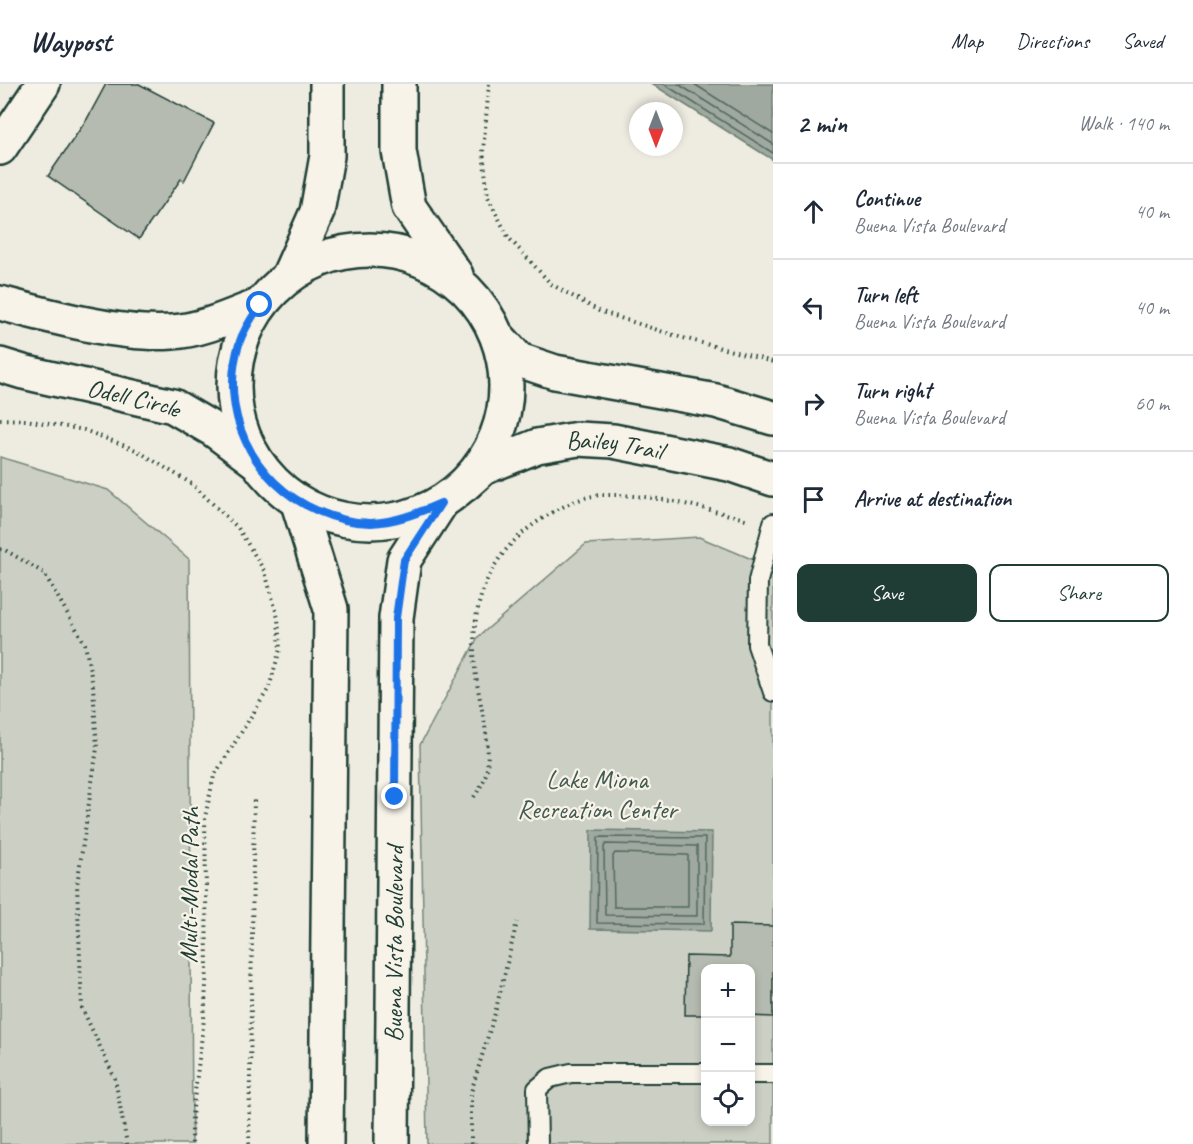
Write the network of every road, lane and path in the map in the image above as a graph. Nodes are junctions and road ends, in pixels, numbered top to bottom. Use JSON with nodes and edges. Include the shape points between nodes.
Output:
{"nodes":[{"id":1,"x":43,"y":84,"type":"edge"},
{"id":2,"x":327,"y":84,"type":"edge"},
{"id":3,"x":399,"y":84,"type":"edge"},
{"id":4,"x":489,"y":84,"type":"edge"},
{"id":5,"x":0,"y":148,"type":"edge"},
{"id":6,"x":289,"y":275,"type":"junction"},
{"id":7,"x":464,"y":286,"type":"junction"},
{"id":8,"x":0,"y":303,"type":"edge"},
{"id":9,"x":260,"y":305,"type":"junction"},
{"id":10,"x":499,"y":338,"type":"junction"},
{"id":11,"x":773,"y":362,"type":"edge"},
{"id":12,"x":0,"y":365,"type":"edge"},
{"id":13,"x":773,"y":418,"type":"edge"},
{"id":14,"x":0,"y":419,"type":"edge"},
{"id":15,"x":254,"y":460,"type":"junction"},
{"id":16,"x":773,"y":479,"type":"edge"},
{"id":17,"x":453,"y":494,"type":"junction"},
{"id":18,"x":298,"y":503,"type":"junction"},
{"id":19,"x":773,"y":525,"type":"edge"},
{"id":20,"x":0,"y":549,"type":"edge"},
{"id":21,"x":773,"y":692,"type":"edge"},
{"id":22,"x":254,"y":797,"type":"dead end"},
{"id":23,"x":474,"y":797,"type":"dead end"},
{"id":24,"x":517,"y":922,"type":"dead end"},
{"id":25,"x":701,"y":1073,"type":"edge"},
{"id":26,"x":755,"y":1074,"type":"edge"},
{"id":27,"x":773,"y":1074,"type":"edge"},
{"id":28,"x":127,"y":1144,"type":"edge"},
{"id":29,"x":192,"y":1144,"type":"edge"},
{"id":30,"x":249,"y":1144,"type":"edge"},
{"id":31,"x":326,"y":1144,"type":"edge"},
{"id":32,"x":392,"y":1144,"type":"edge"},
{"id":33,"x":471,"y":1144,"type":"edge"},
{"id":34,"x":538,"y":1144,"type":"edge"}],
"edges":[{"from":1,"to":5,"type":"main road"},
{"from":2,"to":6,"type":"main road","name":"Buena Vista Boulevard","via":[[327,156],[317,212]]},
{"from":3,"to":7,"type":"main road","name":"Buena Vista Boulevard","via":[[399,151],[409,207]]},
{"from":4,"to":11,"type":"path","via":[[483,152],[488,197],[508,237],[551,284],[599,311]]},
{"from":6,"to":7,"type":"main road","name":"Buena Vista Boulevard","via":[[332,255],[379,250],[424,261]]},
{"from":6,"to":9,"type":"main road","name":"Buena Vista Boulevard"},
{"from":7,"to":10,"type":"main road","name":"Buena Vista Boulevard","via":[[484,310]]},
{"from":8,"to":9,"type":"main road","via":[[123,330],[172,332],[213,323]]},
{"from":9,"to":15,"type":"main road","name":"Buena Vista Boulevard","via":[[240,341],[233,381],[237,422]]},
{"from":10,"to":13,"type":"main road","via":[[519,360],[555,372],[716,401]]},
{"from":10,"to":17,"type":"main road","name":"Buena Vista Boulevard","via":[[507,377],[504,417],[489,454]]},
{"from":12,"to":15,"type":"main road","name":"Odell Circle","via":[[173,406]]},
{"from":14,"to":29,"type":"path","name":"Multi-Modal Path","via":[[84,430],[136,450],[192,484],[238,528],[265,572],[278,618],[280,649],[269,688],[213,776],[205,817],[207,968]]},
{"from":15,"to":18,"type":"main road","name":"Buena Vista Boulevard","via":[[273,484]]},
{"from":16,"to":17,"type":"main road","name":"Bailey Trail","via":[[729,464],[613,441],[578,439],[537,447],[483,468]]},
{"from":17,"to":18,"type":"main road","name":"Buena Vista Boulevard","via":[[406,518],[369,523],[332,517]]},
{"from":17,"to":32,"type":"main road","name":"Buena Vista Boulevard","via":[[404,560],[396,618]]},
{"from":18,"to":31,"type":"main road","via":[[331,609]]},
{"from":19,"to":21,"type":"lane","via":[[758,581],[757,645]]},
{"from":19,"to":23,"type":"path","via":[[664,499],[603,495],[571,502],[526,530],[503,551],[483,588],[474,627],[487,769]]},
{"from":20,"to":28,"type":"path","via":[[44,573],[86,644],[98,748],[77,885],[82,1008],[115,1079]]},
{"from":22,"to":30,"type":"path"},
{"from":24,"to":33,"type":"path","via":[[471,1092]]},
{"from":25,"to":34,"type":"lane","via":[[571,1073],[550,1078],[537,1089]]},
{"from":26,"to":27,"type":"lane"}]}
